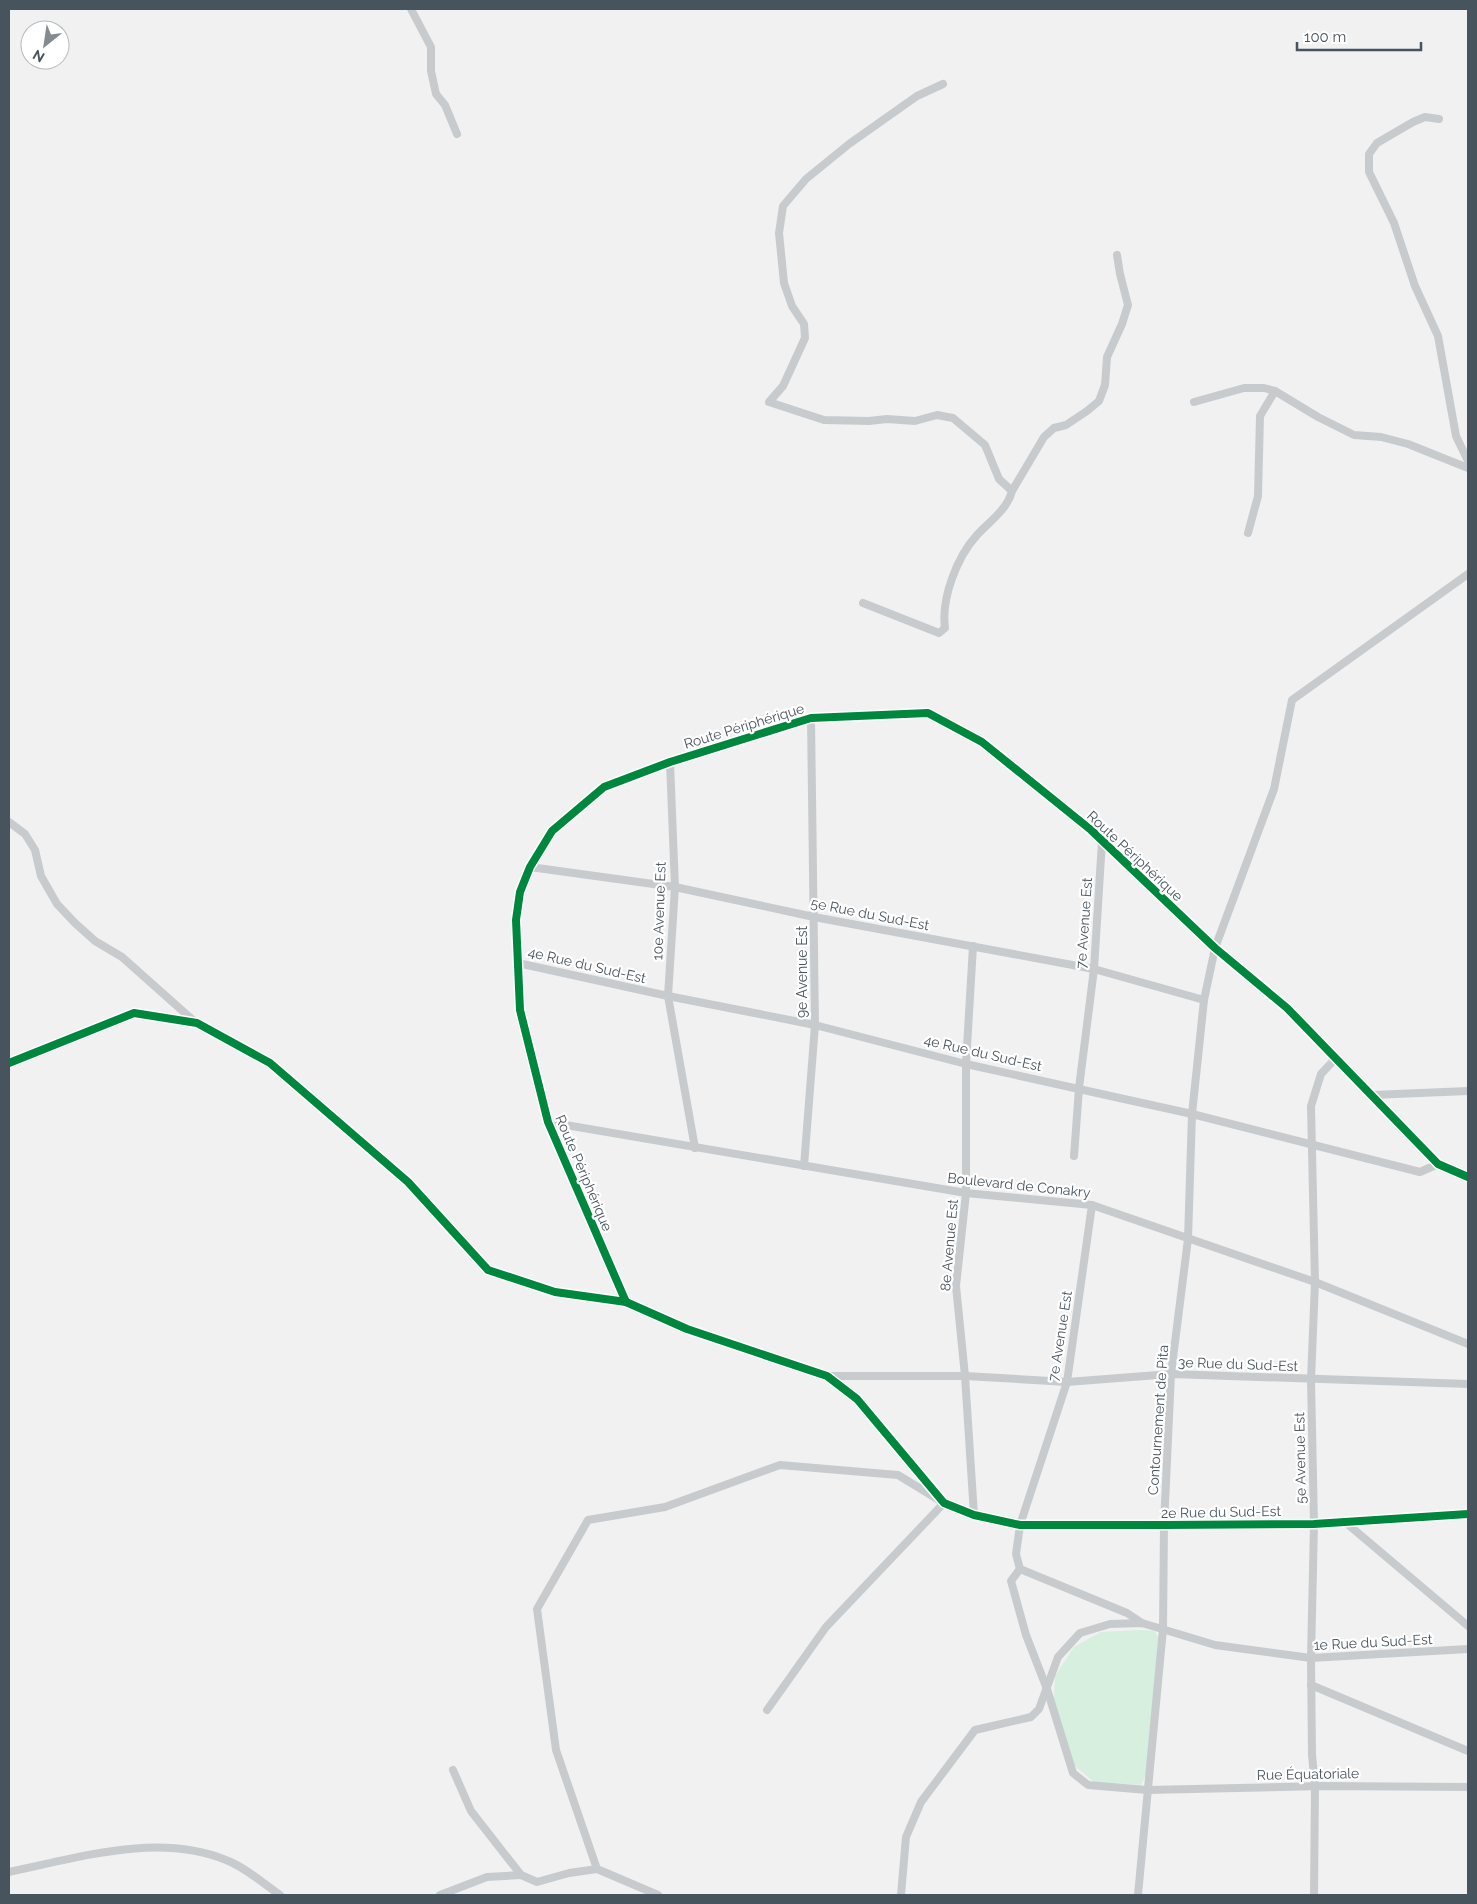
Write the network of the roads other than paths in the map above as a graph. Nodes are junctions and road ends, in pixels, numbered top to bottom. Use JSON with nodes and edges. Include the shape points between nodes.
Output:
{"nodes":[{"id":1,"x":411,"y":9,"type":"edge"},
{"id":2,"x":943,"y":84,"type":"dead end"},
{"id":3,"x":1439,"y":119,"type":"dead end"},
{"id":4,"x":458,"y":134,"type":"dead end"},
{"id":5,"x":1117,"y":255,"type":"dead end"},
{"id":6,"x":1275,"y":391,"type":"junction"},
{"id":7,"x":1194,"y":402,"type":"dead end"},
{"id":8,"x":1468,"y":461,"type":"edge"},
{"id":9,"x":1468,"y":468,"type":"edge"},
{"id":10,"x":1012,"y":491,"type":"junction"},
{"id":11,"x":1248,"y":533,"type":"dead end"},
{"id":12,"x":1468,"y":574,"type":"edge"},
{"id":13,"x":863,"y":602,"type":"dead end"},
{"id":14,"x":812,"y":718,"type":"junction"},
{"id":15,"x":670,"y":762,"type":"junction"},
{"id":16,"x":9,"y":822,"type":"edge"},
{"id":17,"x":1102,"y":841,"type":"junction"},
{"id":18,"x":530,"y":867,"type":"junction"},
{"id":19,"x":675,"y":887,"type":"junction"},
{"id":20,"x":814,"y":916,"type":"junction"},
{"id":21,"x":973,"y":946,"type":"junction"},
{"id":22,"x":1215,"y":948,"type":"junction"},
{"id":23,"x":518,"y":963,"type":"junction"},
{"id":24,"x":1094,"y":969,"type":"junction"},
{"id":25,"x":668,"y":996,"type":"junction"},
{"id":26,"x":1204,"y":1000,"type":"junction"},
{"id":27,"x":197,"y":1023,"type":"junction"},
{"id":28,"x":815,"y":1025,"type":"junction"},
{"id":29,"x":1336,"y":1058,"type":"junction"},
{"id":30,"x":9,"y":1063,"type":"edge"},
{"id":31,"x":966,"y":1064,"type":"junction"},
{"id":32,"x":1080,"y":1088,"type":"junction"},
{"id":33,"x":1468,"y":1090,"type":"edge"},
{"id":34,"x":1372,"y":1095,"type":"junction"},
{"id":35,"x":1192,"y":1114,"type":"junction"},
{"id":36,"x":548,"y":1122,"type":"junction"},
{"id":37,"x":1312,"y":1146,"type":"junction"},
{"id":38,"x":695,"y":1148,"type":"junction"},
{"id":39,"x":1074,"y":1156,"type":"dead end"},
{"id":40,"x":1438,"y":1164,"type":"junction"},
{"id":41,"x":804,"y":1166,"type":"junction"},
{"id":42,"x":1468,"y":1178,"type":"edge"},
{"id":43,"x":966,"y":1193,"type":"junction"},
{"id":44,"x":1092,"y":1205,"type":"junction"},
{"id":45,"x":1188,"y":1239,"type":"junction"},
{"id":46,"x":1315,"y":1282,"type":"junction"},
{"id":47,"x":626,"y":1302,"type":"junction"},
{"id":48,"x":1468,"y":1344,"type":"edge"},
{"id":49,"x":1171,"y":1374,"type":"junction"},
{"id":50,"x":827,"y":1376,"type":"junction"},
{"id":51,"x":965,"y":1376,"type":"junction"},
{"id":52,"x":1311,"y":1380,"type":"junction"},
{"id":53,"x":1067,"y":1382,"type":"junction"},
{"id":54,"x":1468,"y":1384,"type":"edge"},
{"id":55,"x":944,"y":1503,"type":"junction"},
{"id":56,"x":1468,"y":1514,"type":"edge"},
{"id":57,"x":974,"y":1516,"type":"junction"},
{"id":58,"x":1345,"y":1522,"type":"junction"},
{"id":59,"x":1314,"y":1524,"type":"junction"},
{"id":60,"x":1020,"y":1525,"type":"junction"},
{"id":61,"x":1164,"y":1525,"type":"junction"},
{"id":62,"x":1020,"y":1569,"type":"junction"},
{"id":63,"x":1142,"y":1623,"type":"junction"},
{"id":64,"x":1468,"y":1626,"type":"edge"},
{"id":65,"x":1164,"y":1630,"type":"junction"},
{"id":66,"x":1468,"y":1649,"type":"edge"},
{"id":67,"x":1310,"y":1658,"type":"junction"},
{"id":68,"x":1311,"y":1684,"type":"junction"},
{"id":69,"x":1047,"y":1689,"type":"junction"},
{"id":70,"x":767,"y":1710,"type":"dead end"},
{"id":71,"x":1468,"y":1751,"type":"edge"},
{"id":72,"x":453,"y":1770,"type":"dead end"},
{"id":73,"x":1315,"y":1786,"type":"junction"},
{"id":74,"x":1468,"y":1787,"type":"edge"},
{"id":75,"x":1147,"y":1790,"type":"junction"},
{"id":76,"x":597,"y":1869,"type":"junction"},
{"id":77,"x":9,"y":1872,"type":"edge"},
{"id":78,"x":521,"y":1875,"type":"junction"},
{"id":79,"x":280,"y":1895,"type":"edge"},
{"id":80,"x":440,"y":1895,"type":"edge"},
{"id":81,"x":658,"y":1895,"type":"edge"},
{"id":82,"x":901,"y":1895,"type":"edge"},
{"id":83,"x":1138,"y":1895,"type":"edge"},
{"id":84,"x":1314,"y":1895,"type":"edge"}],
"edges":[{"from":1,"to":4,"type":"street","via":[[431,47],[431,71],[436,94],[445,104]]},
{"from":2,"to":10,"type":"street","via":[[917,96],[848,144],[806,178],[784,206],[779,233],[784,282],[792,306],[804,324],[805,338],[783,386],[769,402],[824,420],[915,421],[937,415],[953,418],[985,445],[999,479]]},
{"from":3,"to":8,"type":"street","via":[[1425,118],[1413,122],[1377,143],[1369,154],[1369,172],[1394,223],[1415,286],[1438,336],[1456,436]]},
{"from":5,"to":10,"type":"street","via":[[1128,305],[1106,357],[1105,385],[1099,401],[1066,425],[1054,428],[1044,436]]},
{"from":6,"to":7,"type":"street","via":[[1244,388]]},
{"from":6,"to":9,"type":"street","via":[[1318,418],[1354,435],[1408,444]]},
{"from":6,"to":11,"type":"street","via":[[1260,416],[1258,496]]},
{"from":10,"to":13,"type":"street","via":[[998,515],[976,536],[958,566],[943,616],[944,628],[939,633]]},
{"from":12,"to":22,"type":"street","name":"Contournement de Pita","via":[[1292,700],[1274,789]]},
{"from":14,"to":15,"type":"street","name":"Route Périphérique"},
{"from":14,"to":17,"type":"street","name":"Route Périphérique","via":[[928,713],[982,742]]},
{"from":14,"to":20,"type":"street","name":"9e Avenue Est"},
{"from":15,"to":18,"type":"street","name":"Route Périphérique","via":[[604,787],[552,831]]},
{"from":15,"to":19,"type":"street","name":"10e Avenue Est"},
{"from":16,"to":27,"type":"street","via":[[25,834],[35,850],[41,876],[57,904],[95,941],[122,958]]},
{"from":17,"to":22,"type":"street","name":"Route Périphérique"},
{"from":17,"to":24,"type":"street","name":"7e Avenue Est"},
{"from":18,"to":19,"type":"street","name":"5e Rue du Sud-Est"},
{"from":18,"to":23,"type":"street","name":"Route Périphérique","via":[[520,892]]},
{"from":19,"to":20,"type":"street","name":"5e Rue du Sud-Est"},
{"from":19,"to":25,"type":"street","name":"10e Avenue Est"},
{"from":20,"to":21,"type":"street","name":"5e Rue du Sud-Est"},
{"from":20,"to":28,"type":"street","name":"9e Avenue Est"},
{"from":21,"to":24,"type":"street","name":"5e Rue du Sud-Est"},
{"from":21,"to":31,"type":"street","name":"8e Avenue Est"},
{"from":22,"to":26,"type":"street","name":"Contournement de Pita"},
{"from":22,"to":29,"type":"street","name":"Route Périphérique","via":[[1287,1008]]},
{"from":23,"to":25,"type":"street","name":"4e Rue du Sud-Est"},
{"from":23,"to":36,"type":"street","name":"Route Périphérique","via":[[520,1010]]},
{"from":24,"to":26,"type":"street","name":"5e Rue du Sud-Est"},
{"from":24,"to":32,"type":"street","name":"7e Avenue Est"},
{"from":25,"to":28,"type":"street","name":"4e Rue du Sud-Est"},
{"from":25,"to":38,"type":"street","name":"10e Avenue Est"},
{"from":26,"to":35,"type":"street","name":"Contournement de Pita"},
{"from":27,"to":30,"type":"street","via":[[134,1013]]},
{"from":27,"to":47,"type":"street","via":[[270,1063],[408,1182],[488,1270],[555,1292]]},
{"from":28,"to":31,"type":"street","name":"4e Rue du Sud-Est"},
{"from":28,"to":41,"type":"street","name":"9e Avenue Est"},
{"from":29,"to":34,"type":"street","name":"Route Périphérique"},
{"from":29,"to":37,"type":"street","name":"5e Avenue Est","via":[[1321,1074],[1311,1106]]},
{"from":31,"to":32,"type":"street","name":"4e Rue du Sud-Est"},
{"from":31,"to":43,"type":"street","name":"8e Avenue Est"},
{"from":32,"to":35,"type":"street","name":"4e Rue du Sud-Est"},
{"from":32,"to":39,"type":"street","name":"7e Avenue Est"},
{"from":33,"to":34,"type":"street"},
{"from":34,"to":40,"type":"street","name":"Route Périphérique"},
{"from":35,"to":37,"type":"street","name":"4e Rue du Sud-Est"},
{"from":35,"to":45,"type":"street","name":"Contournement de Pita"},
{"from":36,"to":38,"type":"street","name":"Boulevard de Conakry"},
{"from":36,"to":47,"type":"street","name":"Route Périphérique"},
{"from":37,"to":40,"type":"street","name":"4e Rue du Sud-Est","via":[[1420,1172]]},
{"from":37,"to":46,"type":"street","name":"5e Avenue Est"},
{"from":38,"to":41,"type":"street","name":"Boulevard de Conakry"},
{"from":40,"to":42,"type":"street","name":"Route Périphérique"},
{"from":41,"to":43,"type":"street","name":"Boulevard de Conakry"},
{"from":43,"to":44,"type":"street","name":"Boulevard de Conakry"},
{"from":43,"to":51,"type":"street","name":"8e Avenue Est","via":[[956,1286]]},
{"from":44,"to":45,"type":"street","name":"Boulevard de Conakry"},
{"from":44,"to":53,"type":"street","name":"7e Avenue Est"},
{"from":45,"to":46,"type":"street","name":"Boulevard de Conakry"},
{"from":45,"to":49,"type":"street","name":"Contournement de Pita"},
{"from":46,"to":48,"type":"street","name":"Boulevard de Conakry"},
{"from":46,"to":52,"type":"street","name":"5e Avenue Est"},
{"from":47,"to":50,"type":"street","via":[[687,1329]]},
{"from":49,"to":52,"type":"street","name":"3e Rue du Sud-Est"},
{"from":49,"to":53,"type":"street","name":"3e Rue du Sud-Est"},
{"from":49,"to":61,"type":"street","name":"Contournement de Pita"},
{"from":50,"to":51,"type":"street","name":"3e Rue du Sud-Est"},
{"from":50,"to":55,"type":"street","via":[[857,1399]]},
{"from":51,"to":53,"type":"street","name":"3e Rue du Sud-Est"},
{"from":51,"to":57,"type":"street","name":"8e Avenue Est"},
{"from":52,"to":54,"type":"street","name":"3e Rue du Sud-Est"},
{"from":52,"to":59,"type":"street","name":"5e Avenue Est"},
{"from":53,"to":60,"type":"street","name":"7e Avenue Est"},
{"from":55,"to":57,"type":"street","name":"2e Rue du Sud-Est"},
{"from":55,"to":70,"type":"street","via":[[826,1627]]},
{"from":55,"to":76,"type":"street","via":[[898,1475],[780,1465],[665,1507],[588,1520],[537,1609],[556,1750]]},
{"from":56,"to":58,"type":"street","name":"2e Rue du Sud-Est"},
{"from":57,"to":60,"type":"street","name":"2e Rue du Sud-Est"},
{"from":58,"to":59,"type":"street","name":"2e Rue du Sud-Est"},
{"from":58,"to":64,"type":"street"},
{"from":59,"to":61,"type":"street","name":"2e Rue du Sud-Est"},
{"from":59,"to":67,"type":"street","name":"5e Avenue Est"},
{"from":60,"to":61,"type":"street","name":"2e Rue du Sud-Est"},
{"from":60,"to":62,"type":"street","name":"7e Avenue Est","via":[[1016,1554]]},
{"from":61,"to":65,"type":"street","name":"Contournement de Pita"},
{"from":62,"to":63,"type":"street","via":[[1127,1613]]},
{"from":62,"to":69,"type":"street","name":"Rue Équatoriale","via":[[1011,1581],[1026,1635]]},
{"from":63,"to":65,"type":"street","name":"1e Rue du Sud-Est"},
{"from":63,"to":69,"type":"street","name":"1e Rue du Sud-Est","via":[[1110,1624],[1080,1633],[1058,1657]]},
{"from":65,"to":67,"type":"street","name":"1e Rue du Sud-Est","via":[[1215,1645]]},
{"from":65,"to":75,"type":"street","name":"Contournement de Pita"},
{"from":66,"to":67,"type":"street","name":"1e Rue du Sud-Est"},
{"from":67,"to":68,"type":"street","name":"5e Avenue Est"},
{"from":68,"to":71,"type":"street"},
{"from":68,"to":73,"type":"street","name":"5e Avenue Est"},
{"from":69,"to":75,"type":"street","name":"Rue Équatoriale","via":[[1073,1773],[1088,1784]]},
{"from":69,"to":82,"type":"street","name":"1e Rue du Sud-Est","via":[[1032,1717],[975,1730],[922,1802],[906,1837]]},
{"from":72,"to":78,"type":"street","via":[[471,1811]]},
{"from":73,"to":74,"type":"street","name":"Rue Équatoriale"},
{"from":73,"to":75,"type":"street","name":"Rue Équatoriale"},
{"from":73,"to":84,"type":"street","name":"5e Avenue Est"},
{"from":75,"to":83,"type":"street","name":"Contournement de Pita"},
{"from":76,"to":78,"type":"street","via":[[537,1882]]},
{"from":76,"to":81,"type":"street"},
{"from":77,"to":79,"type":"street","via":[[111,1852],[171,1846],[227,1860]]},
{"from":78,"to":80,"type":"street","via":[[487,1877]]}]}
